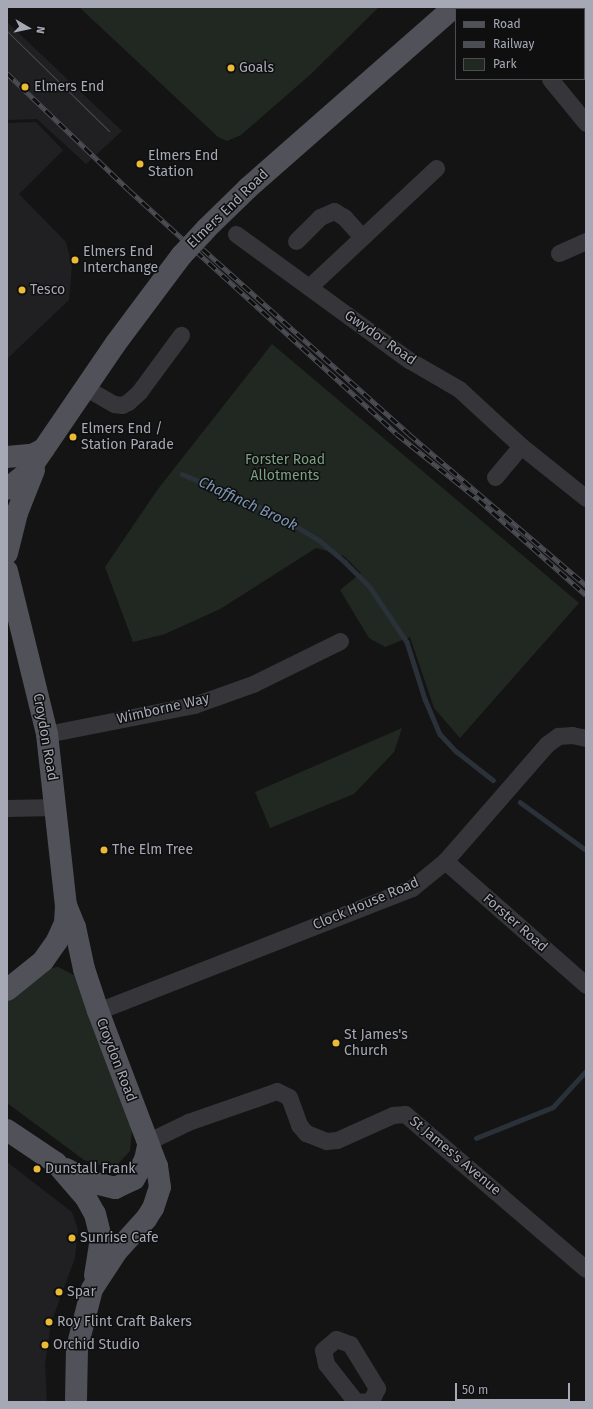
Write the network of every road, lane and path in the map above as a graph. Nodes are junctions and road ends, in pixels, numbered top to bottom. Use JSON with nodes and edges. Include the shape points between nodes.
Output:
{"nodes":[{"id":1,"x":454,"y":7,"type":"edge"},
{"id":2,"x":551,"y":80,"type":"edge"},
{"id":3,"x":586,"y":123,"type":"edge"},
{"id":4,"x":436,"y":168,"type":"dead end"},
{"id":5,"x":236,"y":234,"type":"dead end"},
{"id":6,"x":362,"y":237,"type":"junction"},
{"id":7,"x":296,"y":241,"type":"dead end"},
{"id":8,"x":586,"y":241,"type":"edge"},
{"id":9,"x":559,"y":253,"type":"dead end"},
{"id":10,"x":309,"y":287,"type":"junction"},
{"id":11,"x":181,"y":335,"type":"dead end"},
{"id":12,"x":86,"y":388,"type":"junction"},
{"id":13,"x":521,"y":446,"type":"junction"},
{"id":14,"x":44,"y":449,"type":"junction"},
{"id":15,"x":7,"y":457,"type":"edge"},
{"id":16,"x":495,"y":477,"type":"dead end"},
{"id":17,"x":7,"y":488,"type":"edge"},
{"id":18,"x":586,"y":498,"type":"edge"},
{"id":19,"x":7,"y":553,"type":"edge"},
{"id":20,"x":7,"y":572,"type":"edge"},
{"id":21,"x":12,"y":612,"type":"edge"},
{"id":22,"x":340,"y":641,"type":"dead end"},
{"id":23,"x":47,"y":734,"type":"junction"},
{"id":24,"x":586,"y":738,"type":"edge"},
{"id":25,"x":56,"y":807,"type":"junction"},
{"id":26,"x":7,"y":808,"type":"edge"},
{"id":27,"x":445,"y":861,"type":"junction"},
{"id":28,"x":66,"y":905,"type":"junction"},
{"id":29,"x":42,"y":962,"type":"junction"},
{"id":30,"x":84,"y":969,"type":"junction"},
{"id":31,"x":586,"y":985,"type":"edge"},
{"id":32,"x":7,"y":990,"type":"edge"},
{"id":33,"x":98,"y":1011,"type":"junction"},
{"id":34,"x":7,"y":1130,"type":"edge"},
{"id":35,"x":147,"y":1144,"type":"junction"},
{"id":36,"x":56,"y":1163,"type":"junction"},
{"id":37,"x":586,"y":1269,"type":"edge"},
{"id":38,"x":92,"y":1289,"type":"junction"},
{"id":39,"x":76,"y":1402,"type":"edge"}],
"edges":[{"from":1,"to":12,"type":"main road","name":"Elmers End Road","bridge":true,"via":[[248,188],[206,229],[181,256],[120,337]]},
{"from":2,"to":3,"type":"street"},
{"from":4,"to":6,"type":"street"},
{"from":5,"to":10,"type":"street","name":"Gwydor Road"},
{"from":6,"to":7,"type":"street","via":[[344,217],[334,211],[320,217]]},
{"from":6,"to":10,"type":"street"},
{"from":8,"to":9,"type":"street"},
{"from":10,"to":13,"type":"street","name":"Gwydor Road","via":[[409,360],[459,389]]},
{"from":11,"to":12,"type":"street","via":[[139,392],[128,402],[122,405],[114,404]]},
{"from":12,"to":14,"type":"main road","name":"Elmers End Road"},
{"from":13,"to":16,"type":"street"},
{"from":13,"to":18,"type":"street","name":"Gwydor Road"},
{"from":14,"to":15,"type":"main road","via":[[32,455]]},
{"from":14,"to":17,"type":"main road","name":"Elmers End Road","via":[[28,472]]},
{"from":14,"to":19,"type":"main road","via":[[17,512]]},
{"from":20,"to":21,"type":"main road","name":"Croydon Road"},
{"from":21,"to":23,"type":"main road","name":"Croydon Road"},
{"from":22,"to":23,"type":"street","name":"Wimborne Way","via":[[253,684],[194,705]]},
{"from":23,"to":25,"type":"main road","name":"Croydon Road"},
{"from":24,"to":27,"type":"street","name":"Clock House Road","via":[[558,736],[547,744]]},
{"from":25,"to":26,"type":"street"},
{"from":25,"to":28,"type":"main road","name":"Croydon Road"},
{"from":27,"to":31,"type":"street","name":"Forster Road"},
{"from":27,"to":33,"type":"street","name":"Clock House Road","via":[[412,888]]},
{"from":28,"to":29,"type":"main road","name":"Croydon Road","via":[[62,934]]},
{"from":28,"to":30,"type":"main road","name":"Croydon Road","via":[[75,927]]},
{"from":29,"to":30,"type":"main road","via":[[65,958]]},
{"from":29,"to":32,"type":"main road"},
{"from":30,"to":33,"type":"main road","name":"Croydon Road"},
{"from":33,"to":35,"type":"main road","name":"Croydon Road"},
{"from":34,"to":36,"type":"main road"},
{"from":35,"to":36,"type":"main road","via":[[145,1160],[134,1179],[115,1188],[91,1182]]},
{"from":35,"to":37,"type":"street","name":"St James's Avenue","via":[[188,1122],[277,1091],[289,1097],[299,1125],[306,1133],[326,1140],[337,1140],[393,1115],[405,1114]]},
{"from":35,"to":38,"type":"main road","name":"Croydon Road","via":[[159,1177],[157,1198],[146,1219],[113,1256]]},
{"from":36,"to":38,"type":"main road","via":[[86,1198],[99,1226],[101,1250]]},
{"from":38,"to":39,"type":"main road","name":"Croydon Road","via":[[77,1348]]}]}
